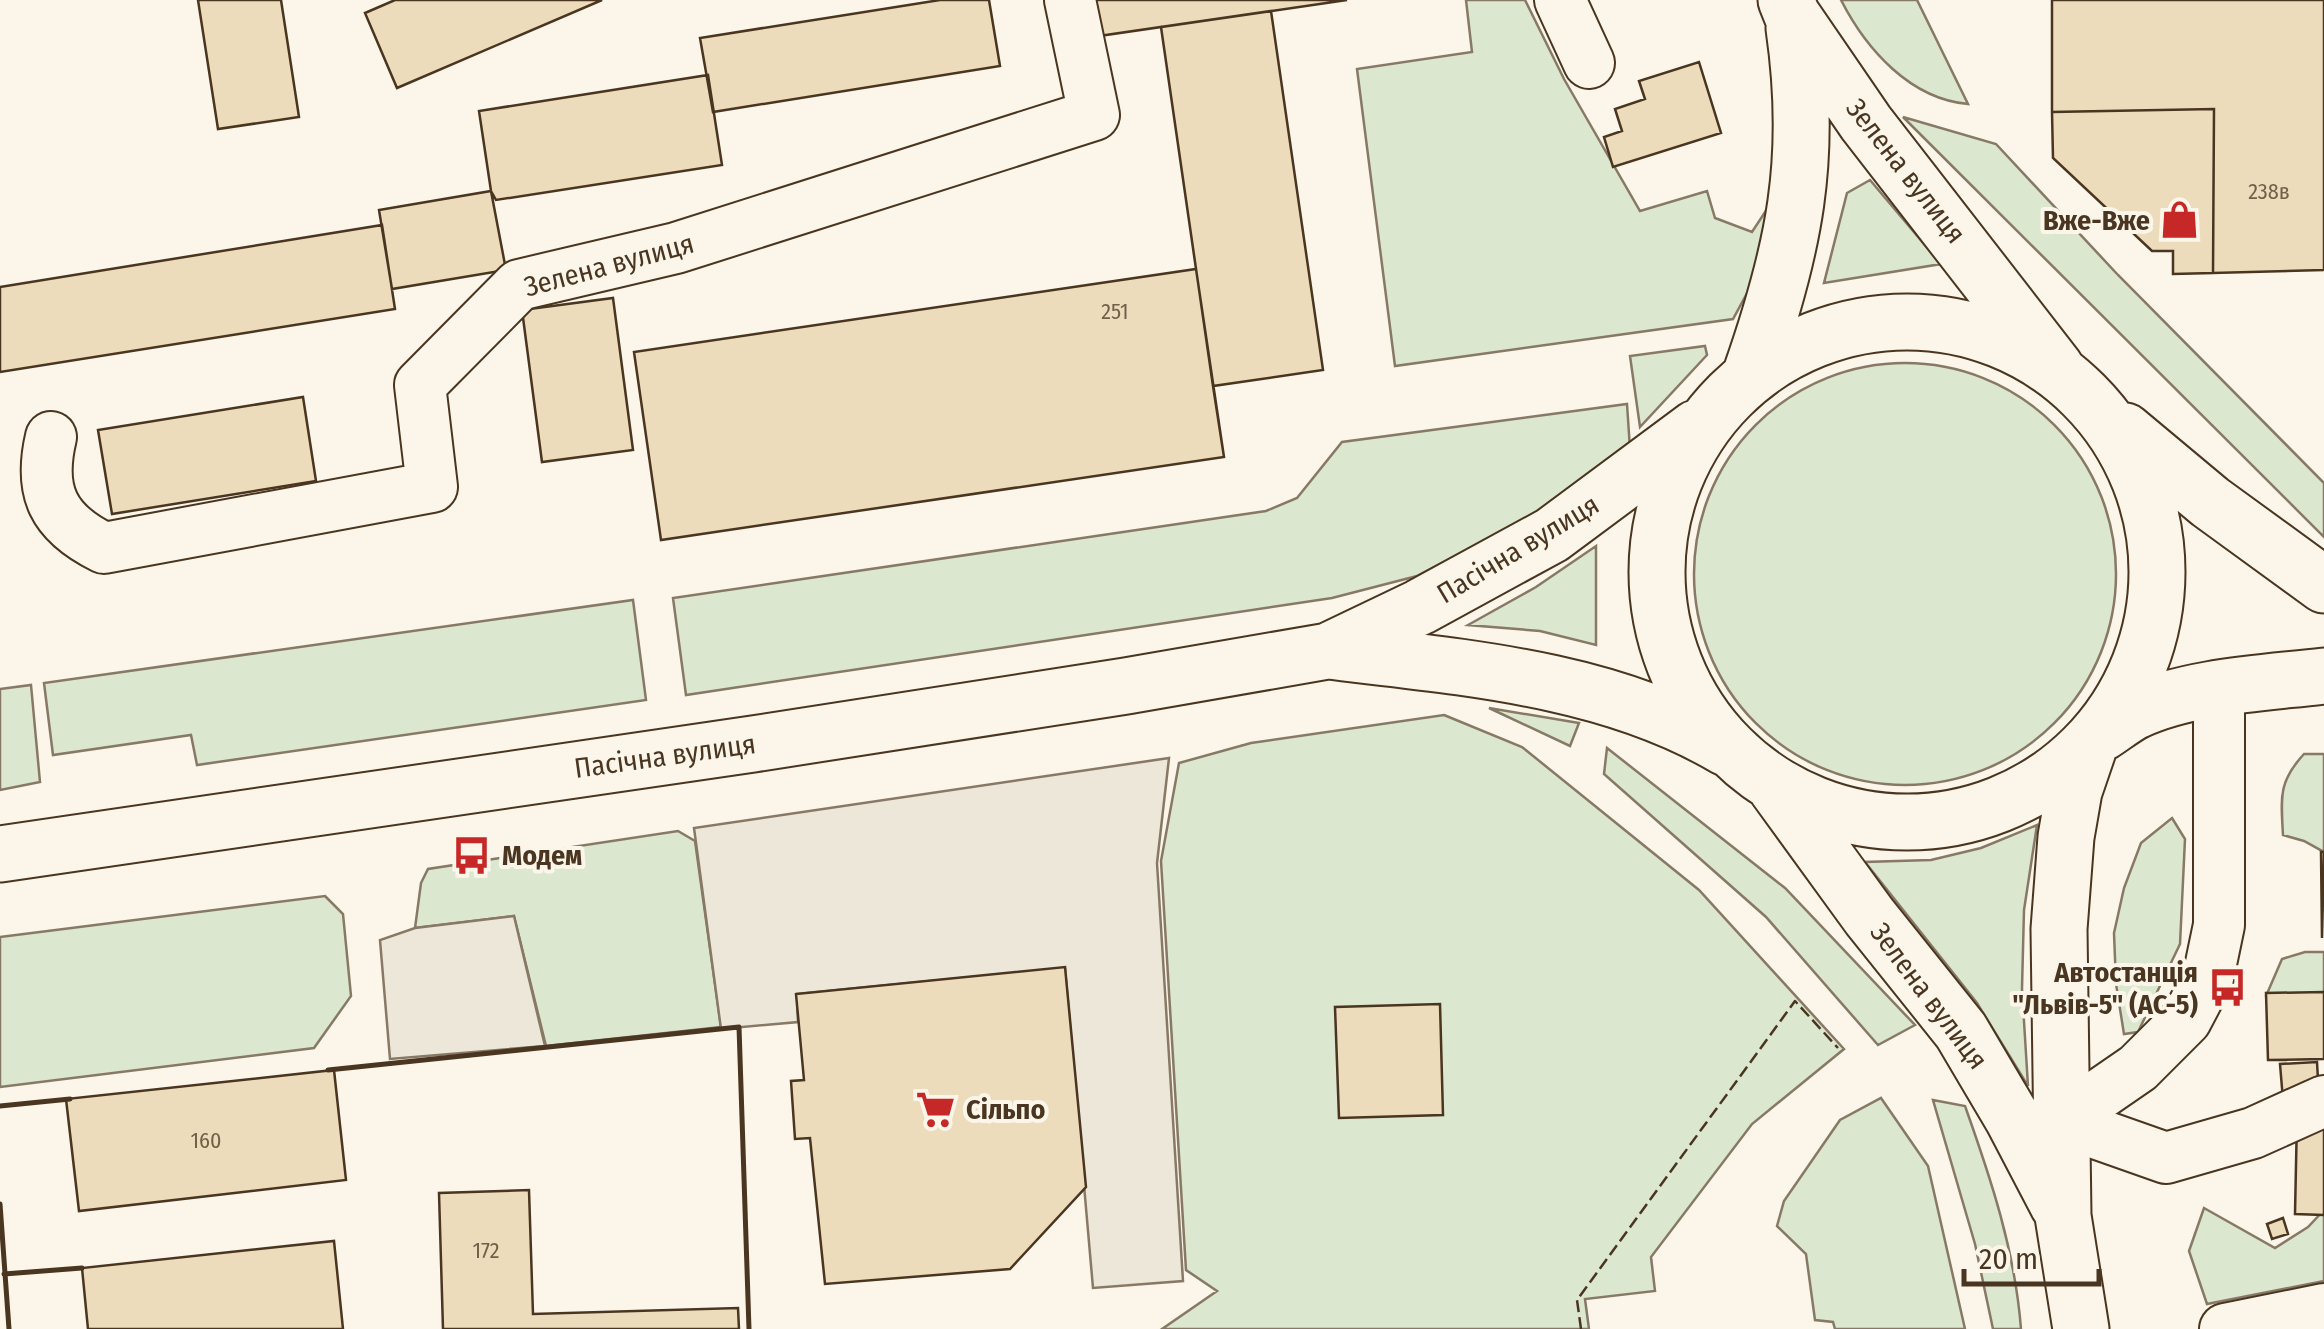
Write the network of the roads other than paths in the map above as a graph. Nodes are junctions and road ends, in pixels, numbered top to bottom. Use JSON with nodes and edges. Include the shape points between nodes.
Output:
{"nodes":[{"id":1,"x":1070,"y":0,"type":"edge"},
{"id":2,"x":1560,"y":0,"type":"edge"},
{"id":3,"x":1789,"y":8,"type":"edge"},
{"id":4,"x":1590,"y":63,"type":"dead end"},
{"id":5,"x":2059,"y":372,"type":"junction"},
{"id":6,"x":1751,"y":373,"type":"junction"},
{"id":7,"x":2106,"y":416,"type":"junction"},
{"id":8,"x":1696,"y":428,"type":"junction"},
{"id":9,"x":52,"y":437,"type":"dead end"},
{"id":10,"x":2324,"y":585,"type":"edge"},
{"id":11,"x":1328,"y":650,"type":"junction"},
{"id":12,"x":2324,"y":676,"type":"edge"},
{"id":13,"x":2219,"y":689,"type":"junction"},
{"id":14,"x":2094,"y":742,"type":"junction"},
{"id":15,"x":1733,"y":752,"type":"junction"},
{"id":16,"x":1776,"y":788,"type":"junction"},
{"id":17,"x":0,"y":854,"type":"edge"},
{"id":18,"x":2324,"y":1101,"type":"edge"},
{"id":19,"x":2061,"y":1121,"type":"junction"},
{"id":20,"x":2064,"y":1216,"type":"junction"},
{"id":21,"x":2324,"y":1310,"type":"edge"},
{"id":22,"x":2081,"y":1329,"type":"edge"},
{"id":23,"x":2225,"y":1329,"type":"edge"}],
"edges":[{"from":1,"to":9,"type":"lane","name":"Зелена вулиця","via":[[1094,115],[676,248],[519,285],[420,385],[432,487],[104,548],[59,516],[45,464]]},
{"from":2,"to":4,"type":"lane"},
{"from":3,"to":5,"type":"main road","name":"Зелена вулиця","via":[[1866,123]]},
{"from":3,"to":6,"type":"main road","name":"Зелена вулиця","via":[[1803,88],[1802,174],[1774,310]]},
{"from":5,"to":6,"type":"main road","via":[[1982,337],[1912,325],[1833,332]]},
{"from":5,"to":7,"type":"main road"},
{"from":6,"to":8,"type":"main road"},
{"from":7,"to":10,"type":"main road"},
{"from":7,"to":14,"type":"main road","via":[[2138,474],[2160,567],[2149,648]]},
{"from":8,"to":11,"type":"main road","name":"Пасічна вулиця","via":[[1552,535]]},
{"from":8,"to":15,"type":"main road","via":[[1662,508],[1657,591],[1678,672]]},
{"from":11,"to":15,"type":"main road","name":"Пасічна вулиця","via":[[1570,688],[1690,727]]},
{"from":11,"to":17,"type":"main road","name":"Пасічна вулиця","via":[[752,744]]},
{"from":12,"to":13,"type":"main road"},
{"from":13,"to":14,"type":"main road","via":[[2136,711]]},
{"from":13,"to":19,"type":"lane","via":[[2219,925],[2208,978],[2186,1020],[2138,1068]]},
{"from":14,"to":16,"type":"main road","via":[[2029,792],[1948,818],[1850,815]]},
{"from":14,"to":19,"type":"main road","name":"Зелена вулиця","via":[[2074,791],[2066,837],[2059,929]]},
{"from":15,"to":16,"type":"main road"},
{"from":16,"to":20,"type":"main road","name":"Зелена вулиця","via":[[1961,1031]]},
{"from":18,"to":19,"type":"lane","via":[[2253,1133],[2166,1158]]},
{"from":19,"to":20,"type":"main road","name":"Зелена вулиця"},
{"from":20,"to":22,"type":"main road","name":"Зелена вулиця"},
{"from":21,"to":23,"type":"lane"}]}
